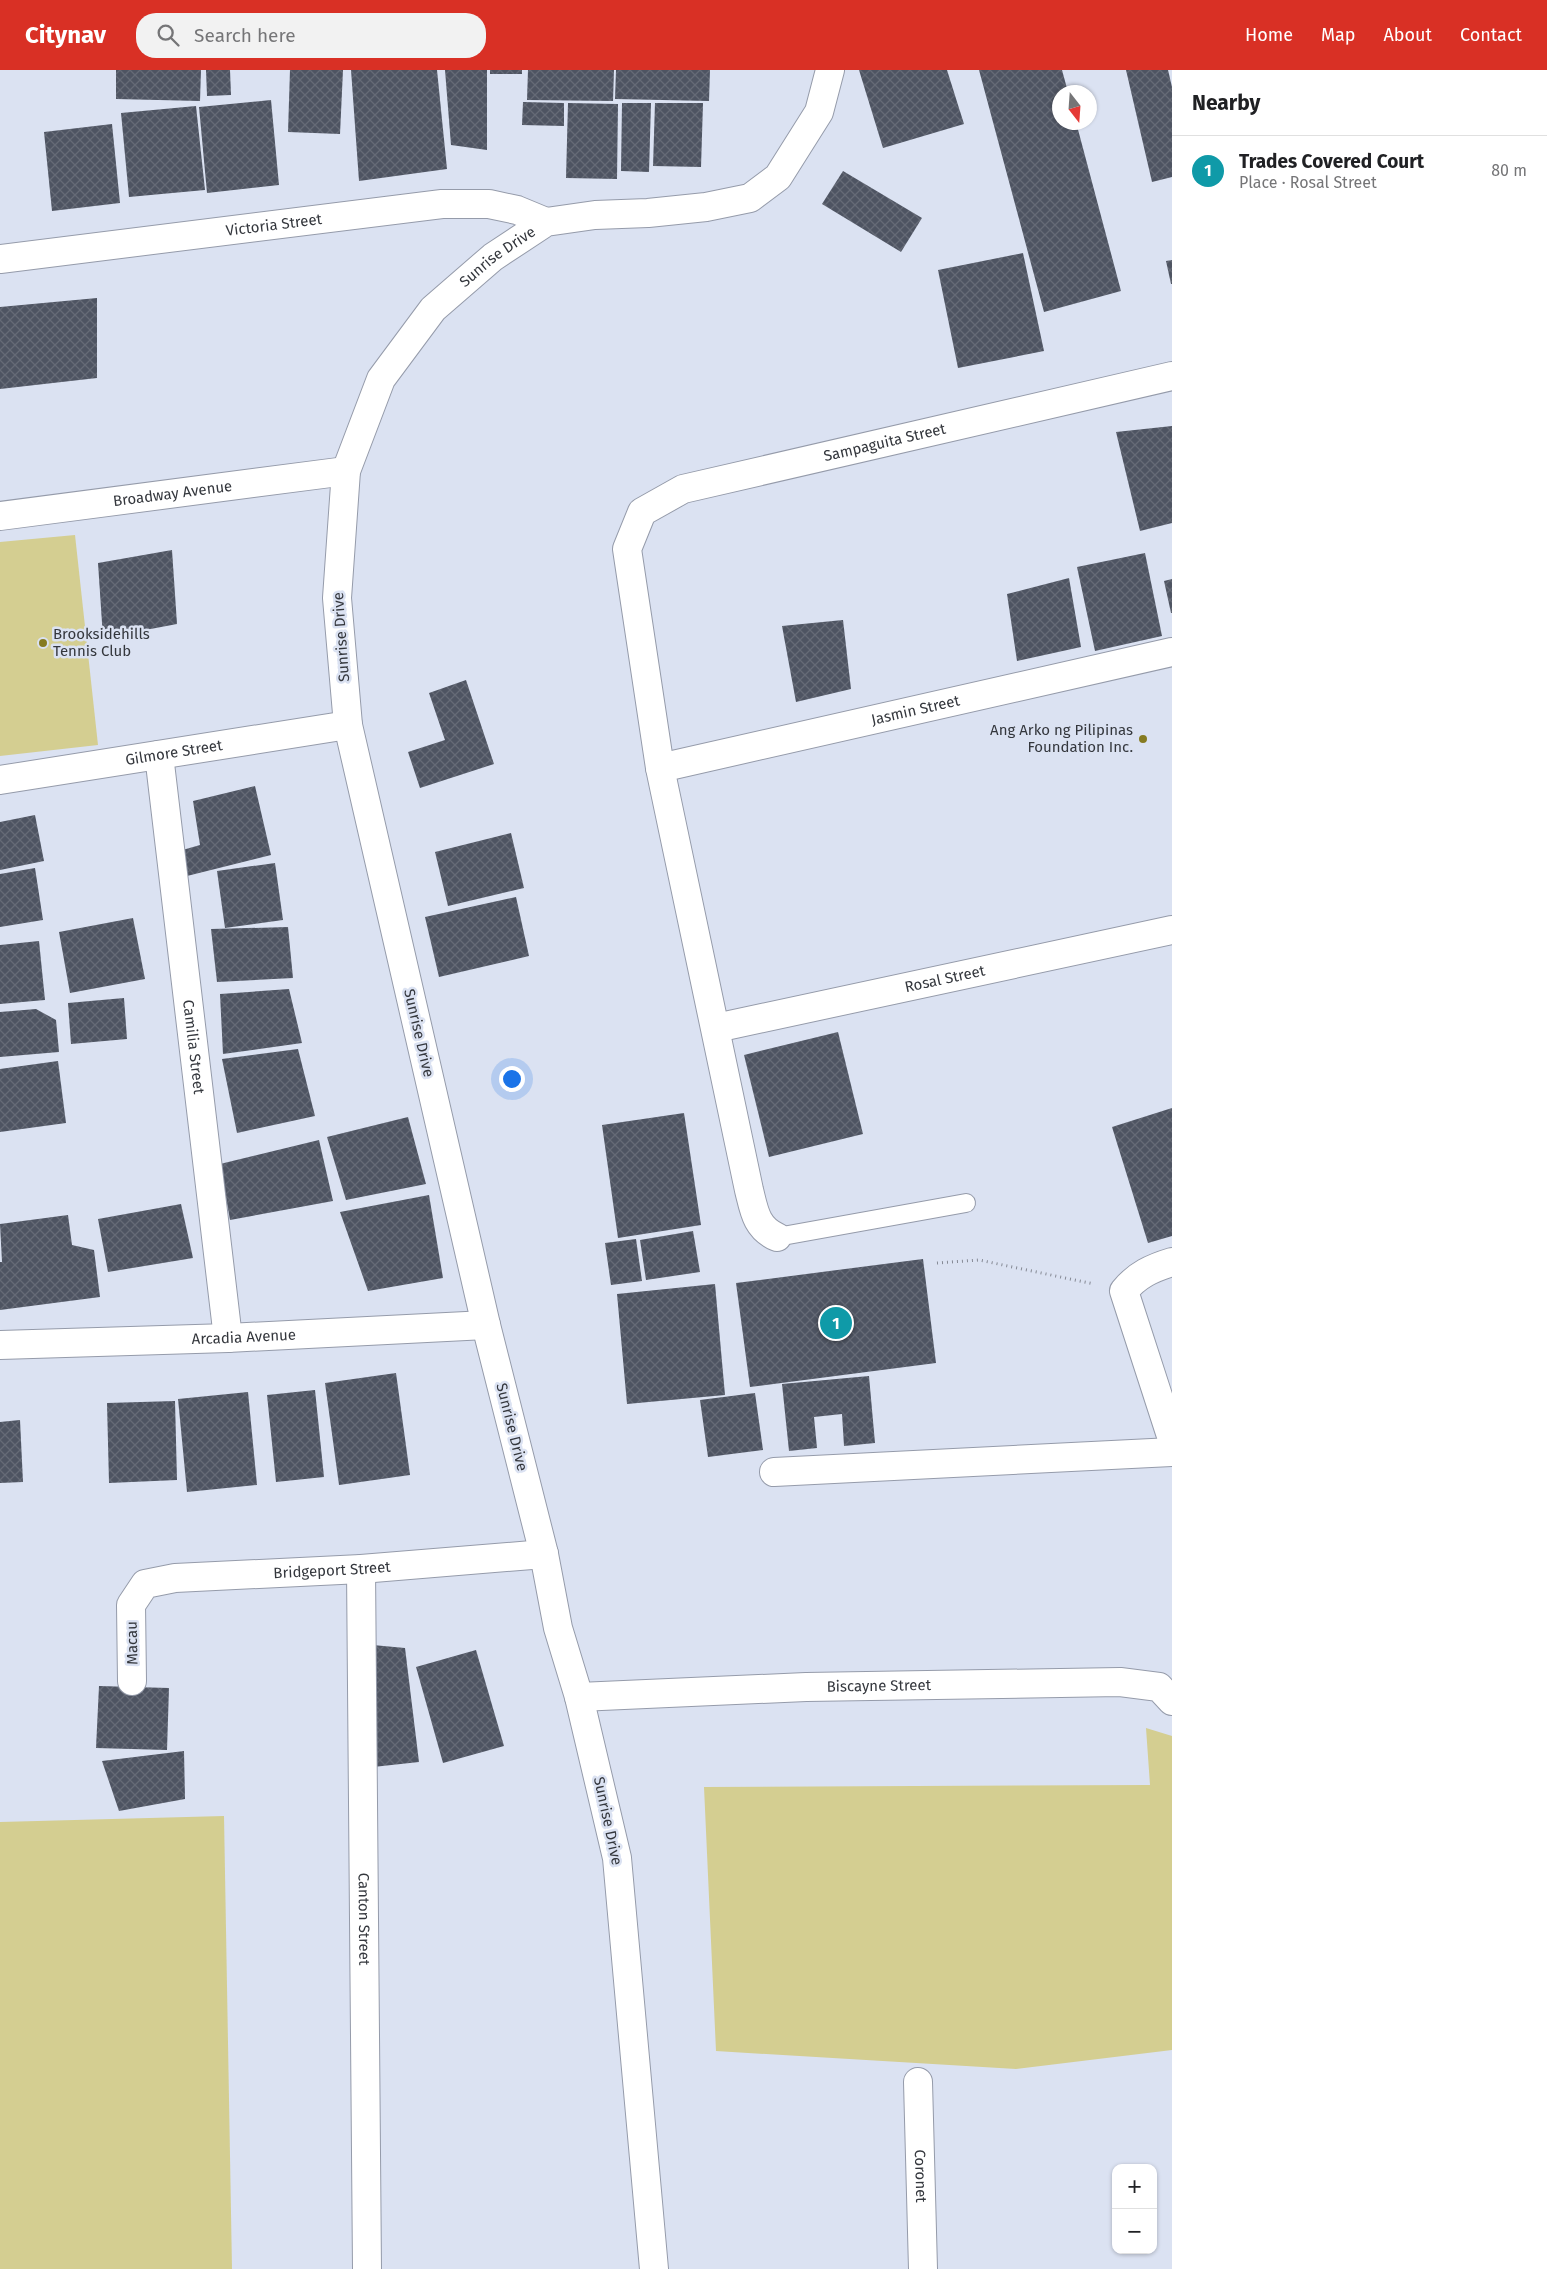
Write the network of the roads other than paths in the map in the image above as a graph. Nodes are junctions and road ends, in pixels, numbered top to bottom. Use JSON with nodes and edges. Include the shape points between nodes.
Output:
{"nodes":[{"id":1,"x":830,"y":70,"type":"edge"},
{"id":2,"x":546,"y":222,"type":"junction"},
{"id":3,"x":0,"y":259,"type":"edge"},
{"id":4,"x":1172,"y":376,"type":"edge"},
{"id":5,"x":346,"y":471,"type":"junction"},
{"id":6,"x":0,"y":516,"type":"edge"},
{"id":7,"x":1172,"y":652,"type":"edge"},
{"id":8,"x":348,"y":725,"type":"junction"},
{"id":9,"x":159,"y":755,"type":"junction"},
{"id":10,"x":660,"y":768,"type":"junction"},
{"id":11,"x":0,"y":780,"type":"edge"},
{"id":12,"x":1172,"y":930,"type":"edge"},
{"id":13,"x":716,"y":1028,"type":"junction"},
{"id":14,"x":966,"y":1202,"type":"dead end"},
{"id":15,"x":777,"y":1237,"type":"joint"},
{"id":16,"x":1162,"y":1265,"type":"edge"},
{"id":17,"x":486,"y":1325,"type":"junction"},
{"id":18,"x":228,"y":1338,"type":"junction"},
{"id":19,"x":0,"y":1345,"type":"edge"},
{"id":20,"x":1172,"y":1439,"type":"edge"},
{"id":21,"x":1172,"y":1452,"type":"edge"},
{"id":22,"x":774,"y":1472,"type":"dead end"},
{"id":23,"x":544,"y":1554,"type":"junction"},
{"id":24,"x":361,"y":1569,"type":"junction"},
{"id":25,"x":131,"y":1605,"type":"joint"},
{"id":26,"x":132,"y":1681,"type":"dead end"},
{"id":27,"x":579,"y":1697,"type":"junction"},
{"id":28,"x":1172,"y":1701,"type":"edge"},
{"id":29,"x":918,"y":2082,"type":"dead end"},
{"id":30,"x":367,"y":2269,"type":"edge"},
{"id":31,"x":654,"y":2269,"type":"edge"},
{"id":32,"x":923,"y":2269,"type":"edge"}],
"edges":[{"from":1,"to":2,"type":"street","name":"Sunrise Drive","via":[[820,112],[778,177],[750,198],[706,207]]},
{"from":2,"to":3,"type":"street","name":"Victoria Street","via":[[517,210],[489,204],[442,204]]},
{"from":2,"to":5,"type":"street","name":"Sunrise Drive","via":[[493,257],[433,309],[381,379]]},
{"from":4,"to":10,"type":"street","name":"Sampaguita Street","via":[[683,489],[642,512],[627,549]]},
{"from":5,"to":6,"type":"street","name":"Broadway Avenue"},
{"from":5,"to":8,"type":"street","name":"Sunrise Drive","via":[[337,598]]},
{"from":7,"to":10,"type":"street","name":"Jasmin Street"},
{"from":8,"to":9,"type":"street","name":"Gilmore Street"},
{"from":8,"to":17,"type":"street","name":"Sunrise Drive"},
{"from":9,"to":11,"type":"street","name":"Gilmore Street"},
{"from":9,"to":18,"type":"street","name":"Camilia Street"},
{"from":10,"to":13,"type":"street"},
{"from":12,"to":13,"type":"street","name":"Rosal Street"},
{"from":13,"to":15,"type":"street","via":[[756,1217],[766,1232]]},
{"from":14,"to":15,"type":"lane"},
{"from":16,"to":20,"type":"street","via":[[1134,1279],[1124,1290]]},
{"from":17,"to":18,"type":"street","name":"Arcadia Avenue"},
{"from":17,"to":23,"type":"street","name":"Sunrise Drive"},
{"from":18,"to":19,"type":"street","name":"Arcadia Avenue"},
{"from":21,"to":22,"type":"street"},
{"from":23,"to":24,"type":"street","name":"Bridgeport Street"},
{"from":23,"to":27,"type":"street","name":"Sunrise Drive","via":[[558,1628]]},
{"from":24,"to":25,"type":"street","name":"Bridgeport Street","via":[[174,1578],[145,1584]]},
{"from":24,"to":30,"type":"street","name":"Canton Street"},
{"from":25,"to":26,"type":"street","name":"Macau"},
{"from":27,"to":28,"type":"street","name":"Biscayne Street","via":[[806,1687],[1120,1682],[1159,1686]]},
{"from":27,"to":31,"type":"street","name":"Sunrise Drive","via":[[617,1858]]},
{"from":29,"to":32,"type":"street","name":"Coronet"}]}
